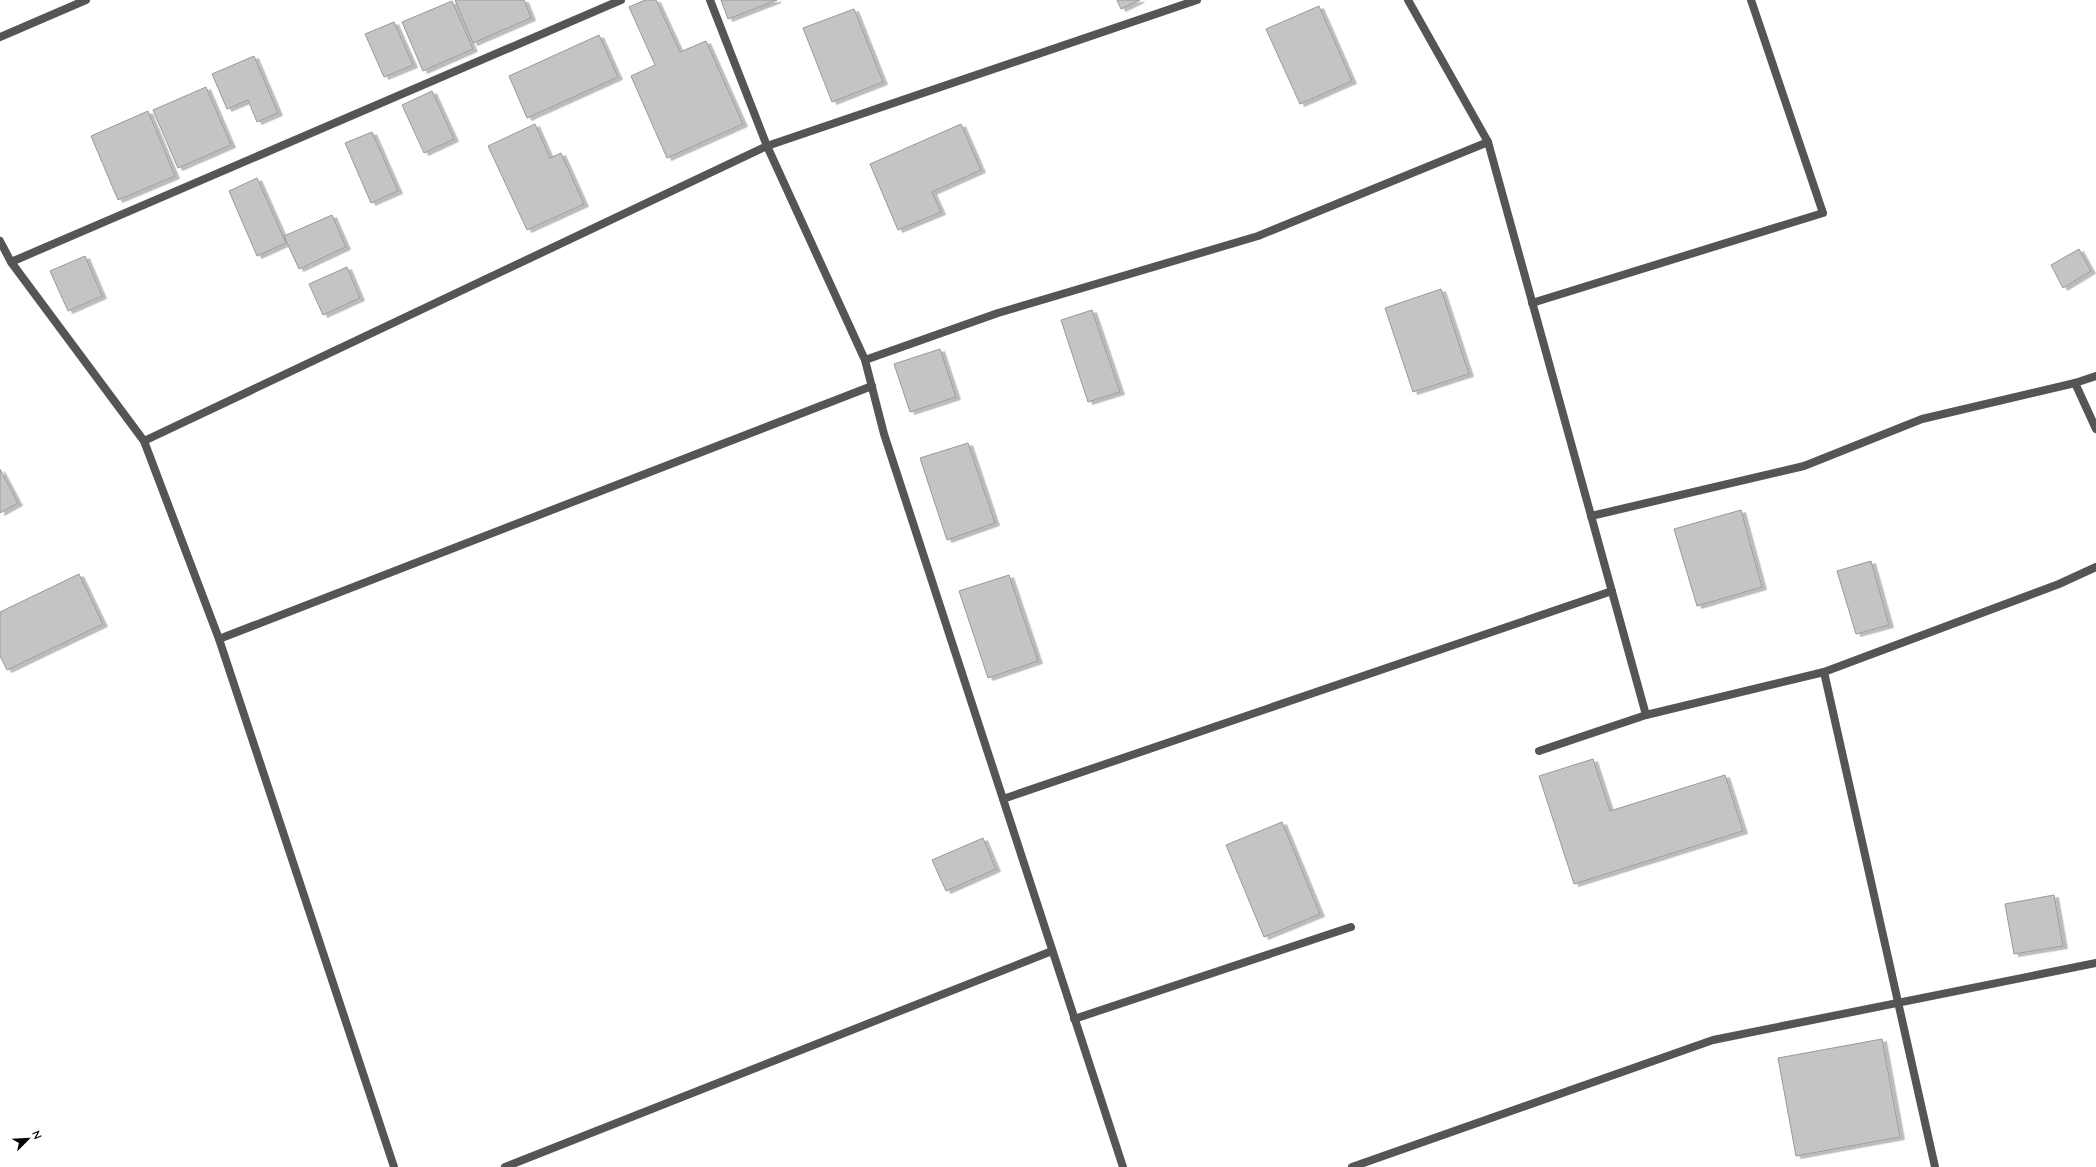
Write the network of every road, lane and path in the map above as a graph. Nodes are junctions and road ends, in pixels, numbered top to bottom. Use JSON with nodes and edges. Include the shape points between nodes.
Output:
{"nodes":[{"id":1,"x":86,"y":0,"type":"edge"},
{"id":2,"x":621,"y":0,"type":"edge"},
{"id":3,"x":710,"y":0,"type":"edge"},
{"id":4,"x":1197,"y":0,"type":"edge"},
{"id":5,"x":1408,"y":0,"type":"edge"},
{"id":6,"x":1751,"y":0,"type":"edge"},
{"id":7,"x":0,"y":37,"type":"edge"},
{"id":8,"x":1488,"y":142,"type":"junction"},
{"id":9,"x":767,"y":146,"type":"junction"},
{"id":10,"x":0,"y":241,"type":"edge"},
{"id":11,"x":11,"y":262,"type":"junction"},
{"id":12,"x":1532,"y":303,"type":"junction"},
{"id":13,"x":865,"y":360,"type":"junction"},
{"id":14,"x":2096,"y":376,"type":"edge"},
{"id":15,"x":2076,"y":383,"type":"junction"},
{"id":16,"x":872,"y":386,"type":"junction"},
{"id":17,"x":2096,"y":429,"type":"edge"},
{"id":18,"x":144,"y":441,"type":"junction"},
{"id":19,"x":1591,"y":516,"type":"junction"},
{"id":20,"x":2096,"y":567,"type":"edge"},
{"id":21,"x":1612,"y":591,"type":"junction"},
{"id":22,"x":219,"y":639,"type":"junction"},
{"id":23,"x":1824,"y":672,"type":"junction"},
{"id":24,"x":1646,"y":715,"type":"junction"},
{"id":25,"x":1539,"y":751,"type":"dead end"},
{"id":26,"x":1003,"y":799,"type":"junction"},
{"id":27,"x":1351,"y":927,"type":"dead end"},
{"id":28,"x":1052,"y":951,"type":"junction"},
{"id":29,"x":2096,"y":963,"type":"edge"},
{"id":30,"x":1898,"y":1003,"type":"junction"},
{"id":31,"x":1074,"y":1019,"type":"junction"},
{"id":32,"x":394,"y":1167,"type":"edge"},
{"id":33,"x":505,"y":1167,"type":"edge"},
{"id":34,"x":1123,"y":1167,"type":"edge"},
{"id":35,"x":1352,"y":1167,"type":"edge"},
{"id":36,"x":1935,"y":1167,"type":"edge"}],
"edges":[{"from":1,"to":7,"type":"street"},
{"from":2,"to":11,"type":"street"},
{"from":3,"to":9,"type":"street"},
{"from":4,"to":9,"type":"street"},
{"from":5,"to":8,"type":"street"},
{"from":6,"to":12,"type":"street","via":[[1823,213]]},
{"from":8,"to":12,"type":"street"},
{"from":8,"to":13,"type":"street","via":[[1258,236],[998,313]]},
{"from":9,"to":13,"type":"street"},
{"from":9,"to":18,"type":"street"},
{"from":10,"to":11,"type":"street"},
{"from":11,"to":18,"type":"street"},
{"from":12,"to":19,"type":"street"},
{"from":13,"to":16,"type":"street"},
{"from":14,"to":15,"type":"street"},
{"from":15,"to":17,"type":"street"},
{"from":15,"to":19,"type":"street","via":[[1922,419],[1804,466]]},
{"from":16,"to":22,"type":"street"},
{"from":16,"to":26,"type":"street","via":[[884,434]]},
{"from":18,"to":22,"type":"street"},
{"from":19,"to":21,"type":"street"},
{"from":20,"to":23,"type":"street","via":[[2059,584]]},
{"from":21,"to":24,"type":"street"},
{"from":21,"to":26,"type":"street"},
{"from":22,"to":32,"type":"street"},
{"from":23,"to":24,"type":"street"},
{"from":23,"to":30,"type":"street"},
{"from":24,"to":25,"type":"street"},
{"from":26,"to":28,"type":"street"},
{"from":27,"to":31,"type":"street"},
{"from":28,"to":31,"type":"street"},
{"from":28,"to":33,"type":"street"},
{"from":29,"to":30,"type":"street"},
{"from":30,"to":35,"type":"street","via":[[1713,1040]]},
{"from":30,"to":36,"type":"street"},
{"from":31,"to":34,"type":"street"}]}
